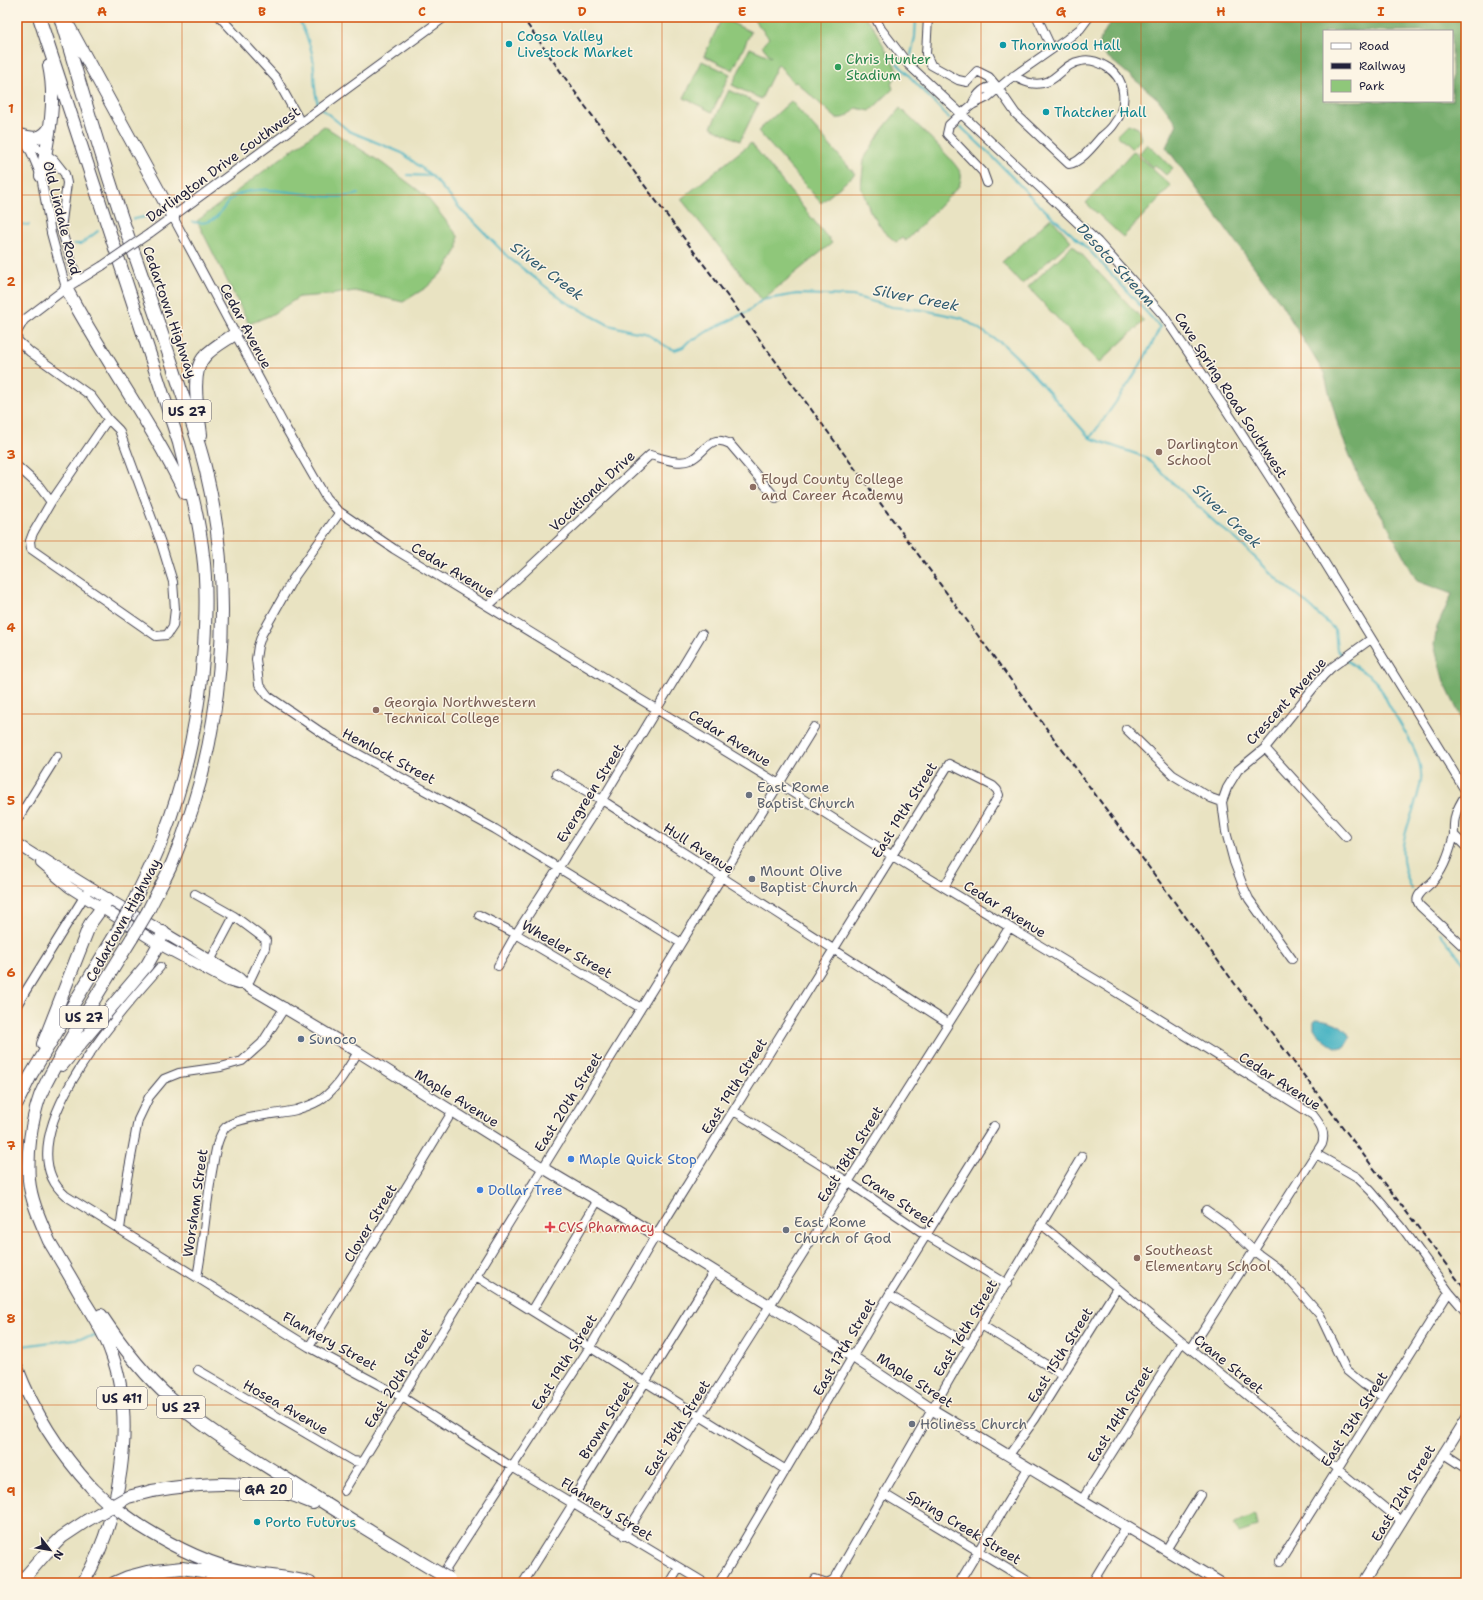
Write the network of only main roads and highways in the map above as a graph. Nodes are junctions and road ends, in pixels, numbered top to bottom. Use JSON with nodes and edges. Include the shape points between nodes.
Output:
{"nodes":[{"id":1,"x":39,"y":17,"type":"edge"},
{"id":2,"x":60,"y":17,"type":"edge"},
{"id":3,"x":64,"y":17,"type":"edge"},
{"id":4,"x":47,"y":41,"type":"junction"},
{"id":5,"x":50,"y":127,"type":"junction"},
{"id":6,"x":18,"y":134,"type":"edge"},
{"id":7,"x":42,"y":176,"type":"road end"},
{"id":8,"x":173,"y":217,"type":"road end"},
{"id":9,"x":66,"y":288,"type":"road end"},
{"id":10,"x":235,"y":334,"type":"road end"},
{"id":11,"x":206,"y":470,"type":"junction"},
{"id":12,"x":196,"y":514,"type":"junction"},
{"id":13,"x":17,"y":844,"type":"edge"},
{"id":14,"x":105,"y":903,"type":"junction"},
{"id":15,"x":133,"y":908,"type":"junction"},
{"id":16,"x":123,"y":928,"type":"junction"},
{"id":17,"x":163,"y":932,"type":"junction"},
{"id":18,"x":159,"y":944,"type":"junction"},
{"id":19,"x":208,"y":965,"type":"junction"},
{"id":20,"x":31,"y":1075,"type":"junction"},
{"id":21,"x":40,"y":1097,"type":"junction"},
{"id":22,"x":17,"y":1103,"type":"edge"},
{"id":23,"x":42,"y":1225,"type":"junction"},
{"id":24,"x":656,"y":1235,"type":"joint"},
{"id":25,"x":17,"y":1368,"type":"edge"},
{"id":26,"x":1466,"y":1418,"type":"edge"},
{"id":27,"x":372,"y":1533,"type":"junction"},
{"id":28,"x":451,"y":1581,"type":"edge"},
{"id":29,"x":20,"y":1583,"type":"edge"},
{"id":30,"x":83,"y":1583,"type":"edge"},
{"id":31,"x":114,"y":1583,"type":"edge"},
{"id":32,"x":281,"y":1583,"type":"edge"},
{"id":33,"x":310,"y":1583,"type":"edge"},
{"id":34,"x":1221,"y":1583,"type":"edge"},
{"id":35,"x":1364,"y":1583,"type":"edge"}],
"edges":[{"from":1,"to":4,"type":"highway","name":"Cedartown Highway","number":"US 27"},
{"from":2,"to":11,"type":"highway","name":"Cedartown Highway","number":"US 27","via":[[115,196]]},
{"from":3,"to":8,"type":"highway"},
{"from":4,"to":5,"type":"highway","via":[[53,96]]},
{"from":4,"to":12,"type":"highway","name":"Cedartown Highway","number":"US 27","via":[[179,443]]},
{"from":5,"to":6,"type":"highway","via":[[47,133],[40,137]]},
{"from":5,"to":7,"type":"highway"},
{"from":9,"to":12,"type":"highway","via":[[122,385],[147,421]]},
{"from":10,"to":11,"type":"highway","via":[[203,357],[195,381]]},
{"from":11,"to":21,"type":"highway","name":"Cedartown Highway","number":"US 27","bridge":true,"via":[[220,552],[222,605],[216,703],[211,734],[189,817],[165,878],[148,911],[65,1048]]},
{"from":12,"to":15,"type":"highway","name":"Cedartown Highway","number":"US 27","via":[[203,555],[206,602],[195,729],[176,802]]},
{"from":13,"to":14,"type":"main road","via":[[44,859]]},
{"from":14,"to":15,"type":"main road","name":"Maple Avenue"},
{"from":14,"to":16,"type":"main road","name":"Maple Avenue"},
{"from":14,"to":20,"type":"highway","via":[[90,924]]},
{"from":15,"to":16,"type":"highway","name":"Cedartown Highway","number":"US 27","bridge":true},
{"from":15,"to":17,"type":"main road","name":"Maple Avenue"},
{"from":16,"to":18,"type":"main road","name":"Maple Avenue"},
{"from":16,"to":20,"type":"highway","name":"Cedartown Highway","number":"US 27"},
{"from":17,"to":18,"type":"highway"},
{"from":17,"to":19,"type":"main road","name":"Maple Avenue"},
{"from":18,"to":19,"type":"main road","name":"Maple Avenue"},
{"from":18,"to":21,"type":"highway","via":[[147,965],[63,1063]]},
{"from":19,"to":24,"type":"main road","name":"Maple Avenue","via":[[239,978],[246,985],[452,1112]]},
{"from":20,"to":22,"type":"highway","name":"Cedartown Highway","number":"US 27"},
{"from":21,"to":23,"type":"highway","name":"Cedartown Highway","number":"US 27","via":[[29,1152],[29,1181]]},
{"from":23,"to":27,"type":"highway","number":"US 27","via":[[121,1343],[171,1399],[226,1439]]},
{"from":23,"to":30,"type":"highway","number":"US 411","via":[[106,1339],[119,1374],[122,1397],[123,1454],[118,1482],[108,1523]]},
{"from":24,"to":34,"type":"main road","name":"Maple Street","via":[[853,1357],[933,1410]]},
{"from":25,"to":33,"type":"highway","bridge":true,"via":[[47,1430],[92,1488],[108,1502],[182,1550],[245,1572]]},
{"from":26,"to":35,"type":"main road","name":"East 12th Street"},
{"from":27,"to":28,"type":"highway","number":"US 27","bridge":true},
{"from":27,"to":29,"type":"highway","number":"GA 20","bridge":true,"via":[[299,1497],[256,1486],[226,1483],[177,1487],[128,1497],[86,1521],[62,1537]]},
{"from":31,"to":32,"type":"highway","via":[[147,1572],[182,1568]]}]}
